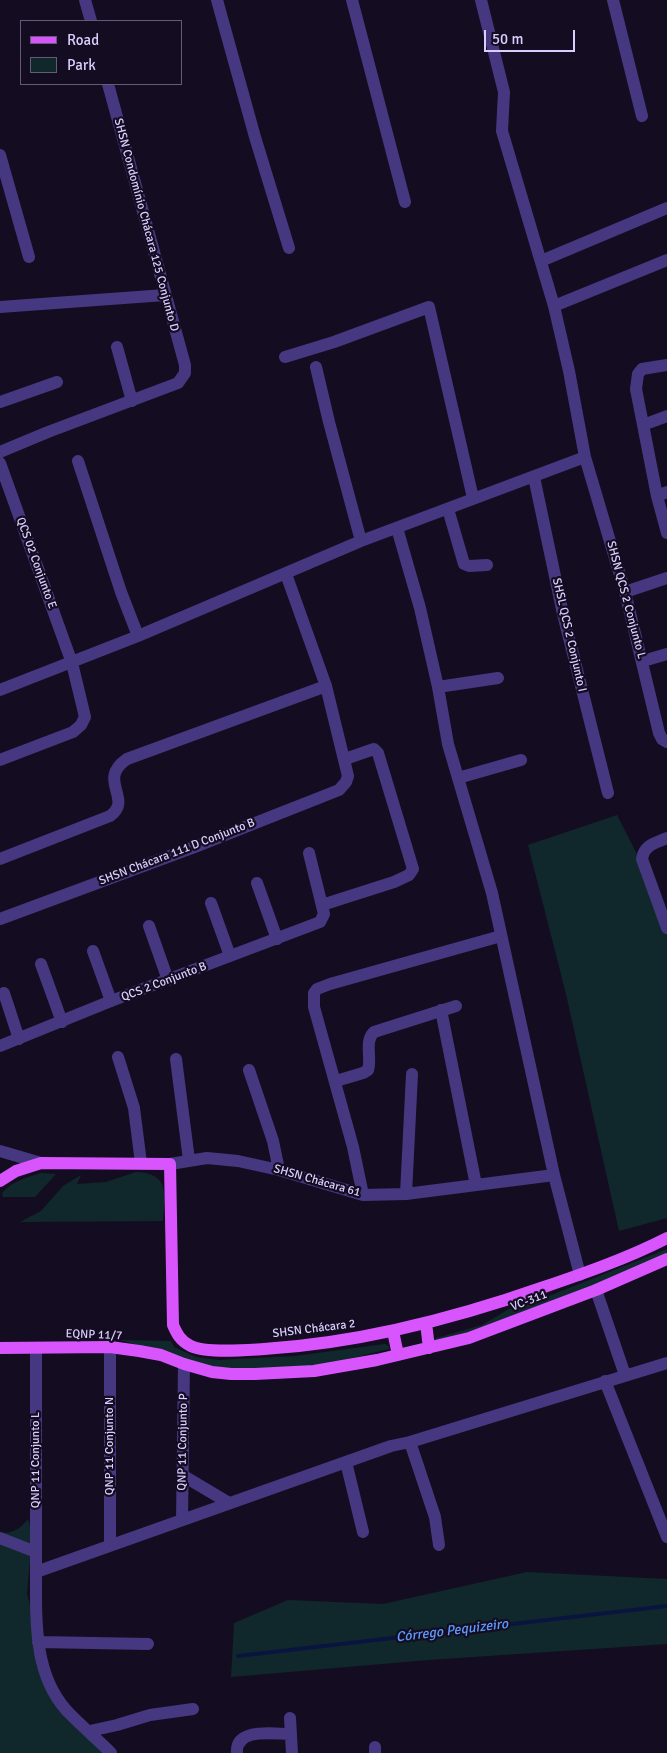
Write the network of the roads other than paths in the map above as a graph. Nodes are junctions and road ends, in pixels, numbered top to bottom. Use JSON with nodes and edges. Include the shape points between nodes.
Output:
{"nodes":[{"id":1,"x":85,"y":0,"type":"edge"},
{"id":2,"x":217,"y":0,"type":"edge"},
{"id":3,"x":352,"y":0,"type":"edge"},
{"id":4,"x":481,"y":0,"type":"edge"},
{"id":5,"x":613,"y":0,"type":"edge"},
{"id":6,"x":91,"y":20,"type":"edge"},
{"id":7,"x":108,"y":85,"type":"edge"},
{"id":8,"x":642,"y":116,"type":"dead end"},
{"id":9,"x":0,"y":154,"type":"edge"},
{"id":10,"x":405,"y":202,"type":"dead end"},
{"id":11,"x":667,"y":208,"type":"edge"},
{"id":12,"x":289,"y":248,"type":"dead end"},
{"id":13,"x":28,"y":257,"type":"dead end"},
{"id":14,"x":667,"y":260,"type":"edge"},
{"id":15,"x":541,"y":261,"type":"junction"},
{"id":16,"x":165,"y":295,"type":"junction"},
{"id":17,"x":554,"y":306,"type":"junction"},
{"id":18,"x":0,"y":307,"type":"edge"},
{"id":19,"x":117,"y":347,"type":"dead end"},
{"id":20,"x":285,"y":357,"type":"dead end"},
{"id":21,"x":667,"y":365,"type":"edge"},
{"id":22,"x":316,"y":367,"type":"dead end"},
{"id":23,"x":57,"y":382,"type":"dead end"},
{"id":24,"x":132,"y":401,"type":"junction"},
{"id":25,"x":0,"y":402,"type":"edge"},
{"id":26,"x":667,"y":416,"type":"edge"},
{"id":27,"x":643,"y":425,"type":"junction"},
{"id":28,"x":0,"y":452,"type":"edge"},
{"id":29,"x":585,"y":457,"type":"junction"},
{"id":30,"x":78,"y":461,"type":"dead end"},
{"id":31,"x":0,"y":463,"type":"edge"},
{"id":32,"x":534,"y":477,"type":"junction"},
{"id":33,"x":662,"y":494,"type":"edge"},
{"id":34,"x":473,"y":498,"type":"junction"},
{"id":35,"x":448,"y":509,"type":"junction"},
{"id":36,"x":397,"y":528,"type":"junction"},
{"id":37,"x":667,"y":533,"type":"edge"},
{"id":38,"x":361,"y":541,"type":"junction"},
{"id":39,"x":487,"y":565,"type":"dead end"},
{"id":40,"x":286,"y":574,"type":"junction"},
{"id":41,"x":667,"y":578,"type":"edge"},
{"id":42,"x":625,"y":592,"type":"junction"},
{"id":43,"x":138,"y":636,"type":"junction"},
{"id":44,"x":667,"y":654,"type":"edge"},
{"id":45,"x":643,"y":661,"type":"junction"},
{"id":46,"x":72,"y":663,"type":"junction"},
{"id":47,"x":498,"y":678,"type":"dead end"},
{"id":48,"x":326,"y":686,"type":"junction"},
{"id":49,"x":438,"y":687,"type":"junction"},
{"id":50,"x":0,"y":690,"type":"edge"},
{"id":51,"x":667,"y":742,"type":"edge"},
{"id":52,"x":345,"y":759,"type":"junction"},
{"id":53,"x":0,"y":760,"type":"edge"},
{"id":54,"x":521,"y":760,"type":"dead end"},
{"id":55,"x":458,"y":778,"type":"junction"},
{"id":56,"x":608,"y":793,"type":"dead end"},
{"id":57,"x":667,"y":838,"type":"edge"},
{"id":58,"x":309,"y":852,"type":"dead end"},
{"id":59,"x":0,"y":859,"type":"edge"},
{"id":60,"x":257,"y":883,"type":"dead end"},
{"id":61,"x":211,"y":903,"type":"dead end"},
{"id":62,"x":323,"y":910,"type":"junction"},
{"id":63,"x":0,"y":919,"type":"edge"},
{"id":64,"x":149,"y":926,"type":"dead end"},
{"id":65,"x":667,"y":928,"type":"edge"},
{"id":66,"x":501,"y":936,"type":"junction"},
{"id":67,"x":277,"y":938,"type":"junction"},
{"id":68,"x":93,"y":951,"type":"dead end"},
{"id":69,"x":230,"y":956,"type":"junction"},
{"id":70,"x":41,"y":964,"type":"dead end"},
{"id":71,"x":168,"y":980,"type":"junction"},
{"id":72,"x":4,"y":992,"type":"dead end"},
{"id":73,"x":111,"y":1001,"type":"junction"},
{"id":74,"x":456,"y":1006,"type":"dead end"},
{"id":75,"x":441,"y":1010,"type":"junction"},
{"id":76,"x":62,"y":1022,"type":"junction"},
{"id":77,"x":19,"y":1039,"type":"junction"},
{"id":78,"x":0,"y":1046,"type":"edge"},
{"id":79,"x":118,"y":1056,"type":"dead end"},
{"id":80,"x":176,"y":1059,"type":"dead end"},
{"id":81,"x":249,"y":1070,"type":"dead end"},
{"id":82,"x":412,"y":1074,"type":"dead end"},
{"id":83,"x":336,"y":1081,"type":"junction"},
{"id":84,"x":0,"y":1151,"type":"edge"},
{"id":85,"x":189,"y":1160,"type":"junction"},
{"id":86,"x":40,"y":1162,"type":"junction"},
{"id":87,"x":141,"y":1162,"type":"junction"},
{"id":88,"x":170,"y":1164,"type":"junction"},
{"id":89,"x":280,"y":1170,"type":"junction"},
{"id":90,"x":554,"y":1175,"type":"junction"},
{"id":91,"x":0,"y":1182,"type":"edge"},
{"id":92,"x":476,"y":1185,"type":"junction"},
{"id":93,"x":406,"y":1194,"type":"junction"},
{"id":94,"x":363,"y":1195,"type":"junction"},
{"id":95,"x":667,"y":1238,"type":"edge"},
{"id":96,"x":667,"y":1259,"type":"edge"},
{"id":97,"x":580,"y":1275,"type":"junction"},
{"id":98,"x":596,"y":1290,"type":"junction"},
{"id":99,"x":426,"y":1323,"type":"junction"},
{"id":100,"x":393,"y":1331,"type":"junction"},
{"id":101,"x":110,"y":1347,"type":"junction"},
{"id":102,"x":0,"y":1348,"type":"edge"},
{"id":103,"x":36,"y":1348,"type":"junction"},
{"id":104,"x":429,"y":1348,"type":"junction"},
{"id":105,"x":398,"y":1356,"type":"junction"},
{"id":106,"x":667,"y":1363,"type":"edge"},
{"id":107,"x":184,"y":1364,"type":"junction"},
{"id":108,"x":625,"y":1375,"type":"junction"},
{"id":109,"x":605,"y":1380,"type":"junction"},
{"id":110,"x":410,"y":1442,"type":"junction"},
{"id":111,"x":346,"y":1462,"type":"junction"},
{"id":112,"x":182,"y":1475,"type":"junction"},
{"id":113,"x":229,"y":1503,"type":"junction"},
{"id":114,"x":182,"y":1520,"type":"junction"},
{"id":115,"x":363,"y":1532,"type":"dead end"},
{"id":116,"x":667,"y":1537,"type":"edge"},
{"id":117,"x":0,"y":1538,"type":"edge"},
{"id":118,"x":110,"y":1545,"type":"junction"},
{"id":119,"x":439,"y":1545,"type":"dead end"},
{"id":120,"x":36,"y":1552,"type":"junction"},
{"id":121,"x":36,"y":1572,"type":"junction"},
{"id":122,"x":38,"y":1642,"type":"junction"},
{"id":123,"x":148,"y":1644,"type":"dead end"},
{"id":124,"x":193,"y":1709,"type":"dead end"},
{"id":125,"x":290,"y":1718,"type":"dead end"},
{"id":126,"x":90,"y":1731,"type":"junction"},
{"id":127,"x":291,"y":1734,"type":"junction"},
{"id":128,"x":111,"y":1753,"type":"edge"},
{"id":129,"x":236,"y":1753,"type":"edge"},
{"id":130,"x":292,"y":1753,"type":"edge"}],
"edges":[{"from":1,"to":6,"type":"street"},
{"from":2,"to":12,"type":"street"},
{"from":3,"to":10,"type":"street"},
{"from":4,"to":15,"type":"street","name":"SHSN QCS 2 Conjunto L","via":[[504,92],[502,131]]},
{"from":5,"to":8,"type":"street"},
{"from":7,"to":16,"type":"street","name":"SHSN Condomínio Chácara 125 Conjunto D"},
{"from":9,"to":13,"type":"street"},
{"from":11,"to":15,"type":"street"},
{"from":14,"to":17,"type":"street"},
{"from":15,"to":17,"type":"street","name":"SHSN QCS 2 Conjunto L"},
{"from":16,"to":18,"type":"street"},
{"from":16,"to":24,"type":"street","name":"SHSN Condomínio Chácara 125 Conjunto D","via":[[186,373],[178,384]]},
{"from":17,"to":29,"type":"street","name":"SHSN QCS 2 Conjunto L"},
{"from":19,"to":24,"type":"street"},
{"from":20,"to":34,"type":"street","via":[[429,307]]},
{"from":21,"to":27,"type":"street","via":[[642,369],[638,374],[636,389]]},
{"from":22,"to":38,"type":"street"},
{"from":23,"to":25,"type":"street"},
{"from":24,"to":28,"type":"street"},
{"from":26,"to":27,"type":"street"},
{"from":27,"to":33,"type":"street"},
{"from":29,"to":32,"type":"street"},
{"from":29,"to":42,"type":"street","name":"SHSN QCS 2 Conjunto L"},
{"from":30,"to":43,"type":"street"},
{"from":31,"to":46,"type":"street","name":"QCS 02 Conjunto E"},
{"from":32,"to":34,"type":"street"},
{"from":32,"to":56,"type":"street","name":"SHSL QCS 2 Conjunto I","via":[[563,614]]},
{"from":33,"to":37,"type":"street"},
{"from":34,"to":35,"type":"street"},
{"from":35,"to":36,"type":"street"},
{"from":35,"to":39,"type":"street","via":[[464,564]]},
{"from":36,"to":38,"type":"street"},
{"from":36,"to":49,"type":"street"},
{"from":38,"to":40,"type":"street"},
{"from":40,"to":43,"type":"street"},
{"from":40,"to":48,"type":"street"},
{"from":41,"to":42,"type":"street"},
{"from":42,"to":45,"type":"street","name":"SHSN QCS 2 Conjunto L"},
{"from":43,"to":46,"type":"street"},
{"from":44,"to":45,"type":"street"},
{"from":45,"to":51,"type":"street","name":"SHSN QCS 2 Conjunto L","via":[[662,739]]},
{"from":46,"to":50,"type":"street"},
{"from":46,"to":53,"type":"street","name":"QCS 02 Conjunto E","via":[[85,717],[81,726],[74,732]]},
{"from":47,"to":49,"type":"street"},
{"from":48,"to":52,"type":"street"},
{"from":48,"to":59,"type":"street","via":[[127,759],[114,773],[119,804],[115,813]]},
{"from":49,"to":55,"type":"street"},
{"from":52,"to":62,"type":"street","name":"QCS 2 Conjunto B","via":[[368,750],[374,749],[378,753],[413,869],[409,875],[394,882]]},
{"from":52,"to":63,"type":"street","name":"SHSN Chácara 111 D Conjunto B","via":[[348,776],[339,790]]},
{"from":54,"to":55,"type":"street"},
{"from":55,"to":66,"type":"street","via":[[485,865]]},
{"from":57,"to":65,"type":"street","via":[[648,846],[642,860]]},
{"from":58,"to":62,"type":"street"},
{"from":60,"to":67,"type":"street"},
{"from":61,"to":69,"type":"street"},
{"from":62,"to":67,"type":"street","name":"QCS 2 Conjunto B","via":[[320,922]]},
{"from":64,"to":71,"type":"street"},
{"from":66,"to":83,"type":"street","via":[[317,989],[313,997],[314,1006]]},
{"from":66,"to":90,"type":"street"},
{"from":67,"to":69,"type":"street","name":"QCS 2 Conjunto B"},
{"from":68,"to":73,"type":"street"},
{"from":69,"to":71,"type":"street","name":"QCS 2 Conjunto B"},
{"from":70,"to":76,"type":"street"},
{"from":71,"to":73,"type":"street","name":"QCS 2 Conjunto B"},
{"from":72,"to":77,"type":"street"},
{"from":73,"to":76,"type":"street","name":"QCS 2 Conjunto B"},
{"from":74,"to":75,"type":"street"},
{"from":75,"to":83,"type":"street","via":[[374,1032],[369,1038],[368,1070]]},
{"from":75,"to":92,"type":"street"},
{"from":76,"to":77,"type":"street","name":"QCS 2 Conjunto B"},
{"from":77,"to":78,"type":"street","name":"QCS 2 Conjunto B"},
{"from":79,"to":87,"type":"street","via":[[134,1108]]},
{"from":80,"to":85,"type":"street"},
{"from":81,"to":89,"type":"street"},
{"from":82,"to":93,"type":"street"},
{"from":83,"to":94,"type":"street"},
{"from":84,"to":86,"type":"street"},
{"from":85,"to":88,"type":"street","name":"SHSN Chácara 61"},
{"from":85,"to":89,"type":"street","name":"SHSN Chácara 61","via":[[206,1158]]},
{"from":86,"to":87,"type":"main road"},
{"from":86,"to":91,"type":"main road","via":[[16,1171]]},
{"from":87,"to":88,"type":"main road"},
{"from":88,"to":100,"type":"main road","name":"SHSN Chácara 2","via":[[173,1325],[180,1339],[190,1346],[236,1351],[294,1347]]},
{"from":89,"to":94,"type":"street","name":"SHSN Chácara 61"},
{"from":90,"to":92,"type":"street","name":"SHSN Chácara 61"},
{"from":90,"to":97,"type":"street"},
{"from":92,"to":93,"type":"street","name":"SHSN Chácara 61"},
{"from":93,"to":94,"type":"street","name":"SHSN Chácara 61"},
{"from":95,"to":97,"type":"main road","name":"SHSN Chácara 2"},
{"from":96,"to":98,"type":"main road","name":"VC-311"},
{"from":97,"to":99,"type":"main road","name":"SHSN Chácara 2","via":[[503,1302]]},
{"from":98,"to":104,"type":"main road","name":"VC-311","via":[[499,1328]]},
{"from":98,"to":108,"type":"street"},
{"from":99,"to":100,"type":"main road","name":"SHSN Chácara 2"},
{"from":99,"to":104,"type":"main road"},
{"from":100,"to":105,"type":"main road"},
{"from":101,"to":103,"type":"main road","name":"EQNP 11/7"},
{"from":101,"to":107,"type":"main road","name":"EQNP 11/7","via":[[161,1355]]},
{"from":101,"to":118,"type":"street","name":"QNP 11 Conjunto N"},
{"from":102,"to":103,"type":"main road","name":"EQNP 11/7"},
{"from":103,"to":120,"type":"street","name":"QNP 11 Conjunto L"},
{"from":104,"to":105,"type":"main road","name":"VC-311"},
{"from":105,"to":107,"type":"main road","name":"EQNP 11/7","via":[[314,1371],[255,1374],[212,1372]]},
{"from":106,"to":108,"type":"street"},
{"from":107,"to":112,"type":"street","name":"QNP 11 Conjunto P"},
{"from":108,"to":109,"type":"street"},
{"from":109,"to":110,"type":"street"},
{"from":109,"to":116,"type":"street"},
{"from":110,"to":111,"type":"street"},
{"from":110,"to":119,"type":"street","via":[[435,1517]]},
{"from":111,"to":113,"type":"street"},
{"from":111,"to":115,"type":"street"},
{"from":112,"to":113,"type":"street"},
{"from":112,"to":114,"type":"street","name":"QNP 11 Conjunto P"},
{"from":113,"to":114,"type":"street"},
{"from":114,"to":118,"type":"street"},
{"from":117,"to":120,"type":"street"},
{"from":118,"to":121,"type":"street"},
{"from":120,"to":121,"type":"street","name":"QNP 11 Conjunto L"},
{"from":121,"to":122,"type":"street","name":"QNP 11 Conjunto L"},
{"from":122,"to":123,"type":"street"},
{"from":122,"to":126,"type":"street","name":"QNP 11 Conjunto L","via":[[45,1674],[57,1697],[70,1714]]},
{"from":124,"to":126,"type":"street","via":[[150,1714]]},
{"from":125,"to":127,"type":"street"},
{"from":126,"to":128,"type":"street","name":"QNP 11 Conjunto L"},
{"from":127,"to":129,"type":"street","via":[[246,1736],[241,1738]]},
{"from":127,"to":130,"type":"street"}]}
